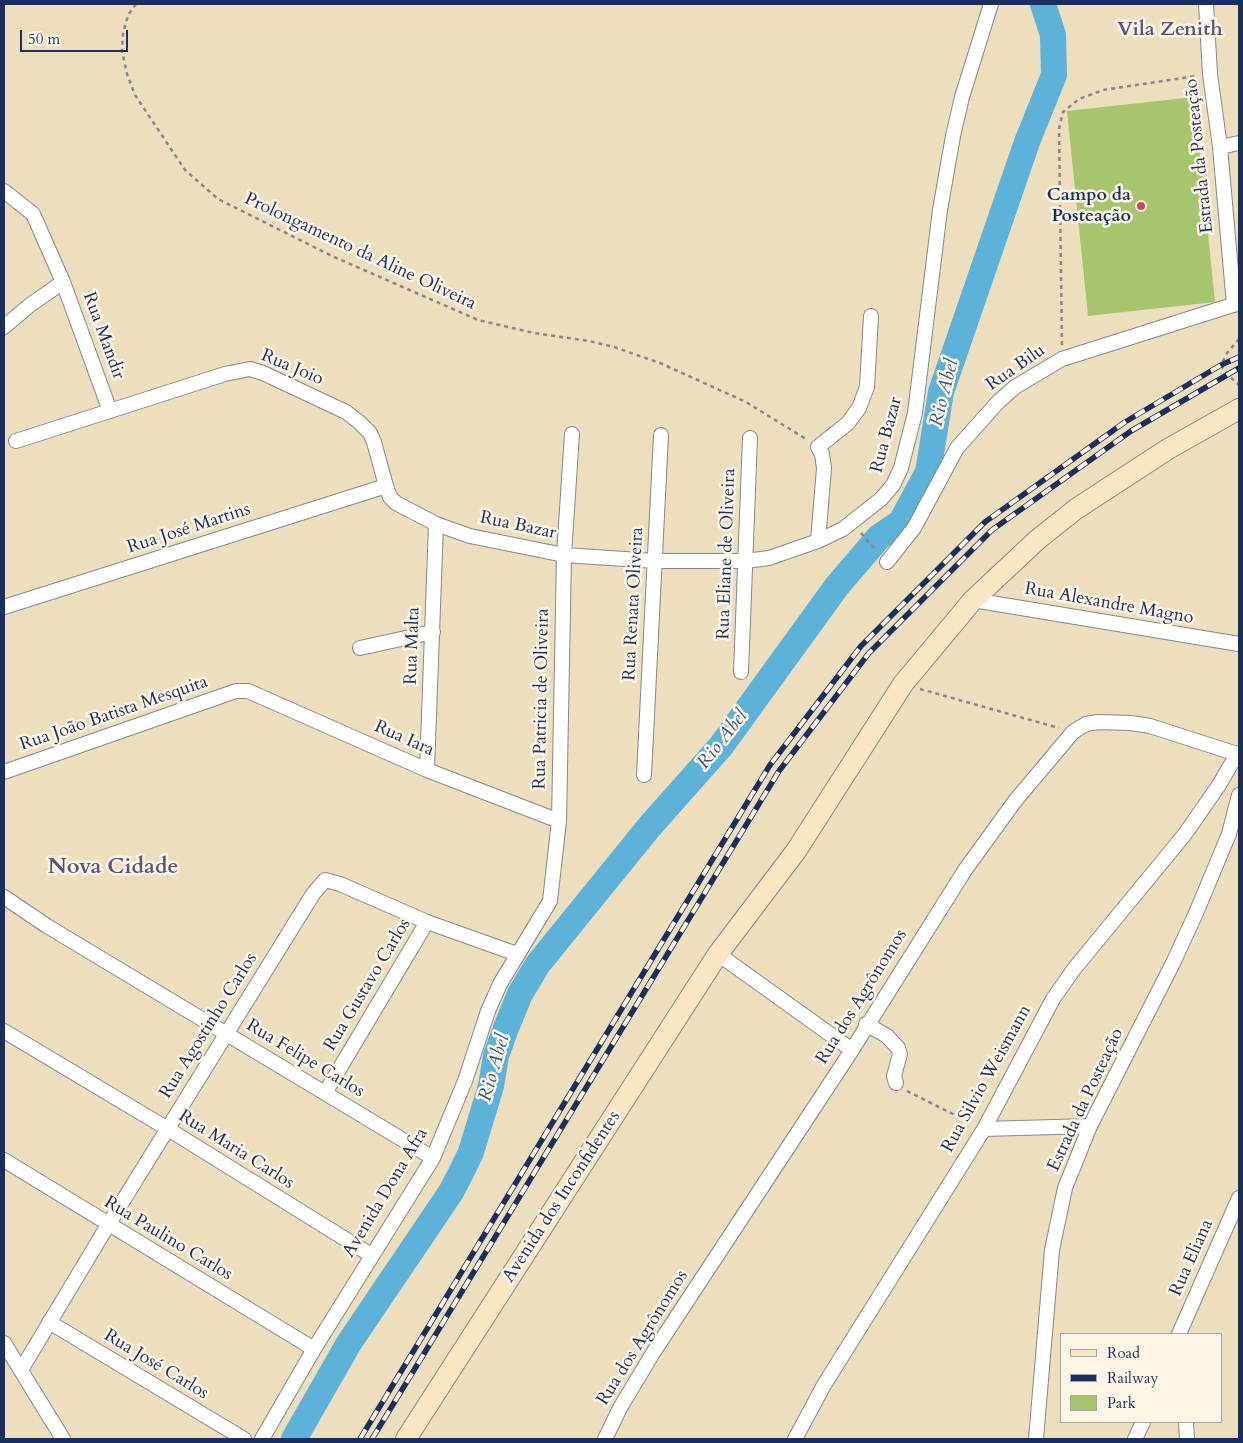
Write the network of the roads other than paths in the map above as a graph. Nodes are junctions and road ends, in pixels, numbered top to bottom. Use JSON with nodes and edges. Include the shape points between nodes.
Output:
{"nodes":[{"id":1,"x":991,"y":4,"type":"edge"},
{"id":2,"x":1206,"y":4,"type":"edge"},
{"id":3,"x":1239,"y":143,"type":"edge"},
{"id":4,"x":1220,"y":147,"type":"junction"},
{"id":5,"x":6,"y":192,"type":"edge"},
{"id":6,"x":63,"y":282,"type":"junction"},
{"id":7,"x":1237,"y":304,"type":"edge"},
{"id":8,"x":871,"y":316,"type":"dead end"},
{"id":9,"x":4,"y":327,"type":"edge"},
{"id":10,"x":1239,"y":409,"type":"edge"},
{"id":11,"x":110,"y":411,"type":"junction"},
{"id":12,"x":572,"y":434,"type":"dead end"},
{"id":13,"x":661,"y":435,"type":"dead end"},
{"id":14,"x":750,"y":438,"type":"dead end"},
{"id":15,"x":16,"y":440,"type":"dead end"},
{"id":16,"x":386,"y":486,"type":"junction"},
{"id":17,"x":436,"y":524,"type":"junction"},
{"id":18,"x":818,"y":541,"type":"junction"},
{"id":19,"x":564,"y":555,"type":"junction"},
{"id":20,"x":884,"y":558,"type":"road end"},
{"id":21,"x":745,"y":560,"type":"junction"},
{"id":22,"x":655,"y":561,"type":"junction"},
{"id":23,"x":973,"y":600,"type":"junction"},
{"id":24,"x":4,"y":607,"type":"edge"},
{"id":25,"x":433,"y":632,"type":"junction"},
{"id":26,"x":1239,"y":644,"type":"edge"},
{"id":27,"x":360,"y":648,"type":"dead end"},
{"id":28,"x":741,"y":672,"type":"dead end"},
{"id":29,"x":236,"y":691,"type":"joint"},
{"id":30,"x":1238,"y":754,"type":"edge"},
{"id":31,"x":427,"y":770,"type":"junction"},
{"id":32,"x":4,"y":772,"type":"edge"},
{"id":33,"x":644,"y":775,"type":"dead end"},
{"id":34,"x":1239,"y":795,"type":"edge"},
{"id":35,"x":558,"y":821,"type":"junction"},
{"id":36,"x":4,"y":898,"type":"edge"},
{"id":37,"x":427,"y":922,"type":"junction"},
{"id":38,"x":517,"y":954,"type":"junction"},
{"id":39,"x":718,"y":954,"type":"junction"},
{"id":40,"x":866,"y":1024,"type":"junction"},
{"id":41,"x":4,"y":1032,"type":"edge"},
{"id":42,"x":227,"y":1034,"type":"junction"},
{"id":43,"x":852,"y":1050,"type":"junction"},
{"id":44,"x":896,"y":1083,"type":"road end"},
{"id":45,"x":325,"y":1092,"type":"junction"},
{"id":46,"x":1090,"y":1126,"type":"junction"},
{"id":47,"x":168,"y":1129,"type":"junction"},
{"id":48,"x":984,"y":1129,"type":"junction"},
{"id":49,"x":433,"y":1158,"type":"junction"},
{"id":50,"x":4,"y":1160,"type":"edge"},
{"id":51,"x":1239,"y":1198,"type":"edge"},
{"id":52,"x":108,"y":1225,"type":"junction"},
{"id":53,"x":371,"y":1255,"type":"junction"},
{"id":54,"x":1186,"y":1317,"type":"junction"},
{"id":55,"x":49,"y":1322,"type":"junction"},
{"id":56,"x":1179,"y":1333,"type":"edge"},
{"id":57,"x":1186,"y":1333,"type":"edge"},
{"id":58,"x":4,"y":1343,"type":"edge"},
{"id":59,"x":314,"y":1349,"type":"junction"},
{"id":60,"x":22,"y":1370,"type":"junction"},
{"id":61,"x":1142,"y":1423,"type":"edge"},
{"id":62,"x":1186,"y":1423,"type":"edge"},
{"id":63,"x":63,"y":1439,"type":"edge"},
{"id":64,"x":244,"y":1439,"type":"edge"},
{"id":65,"x":262,"y":1439,"type":"edge"},
{"id":66,"x":406,"y":1439,"type":"edge"},
{"id":67,"x":605,"y":1439,"type":"edge"},
{"id":68,"x":795,"y":1439,"type":"edge"},
{"id":69,"x":1036,"y":1439,"type":"edge"},
{"id":70,"x":1135,"y":1439,"type":"edge"},
{"id":71,"x":1187,"y":1439,"type":"edge"}],
"edges":[{"from":1,"to":18,"type":"street","name":"Rua Bazar","via":[[964,88],[953,136],[940,210],[915,413],[901,468],[882,499],[844,528]]},
{"from":2,"to":4,"type":"street","name":"Estrada da Posteação","via":[[1210,74]]},
{"from":3,"to":4,"type":"street"},
{"from":4,"to":7,"type":"street","name":"Estrada da Posteação"},
{"from":5,"to":6,"type":"street","name":"Rua Mandir","via":[[33,214]]},
{"from":6,"to":9,"type":"street"},
{"from":6,"to":11,"type":"street","name":"Rua Mandir"},
{"from":7,"to":20,"type":"street","name":"Rua Bilu","via":[[1062,359],[1015,388],[957,448],[914,528]]},
{"from":8,"to":18,"type":"street","via":[[866,387],[859,408],[848,423],[818,447],[824,468]]},
{"from":10,"to":23,"type":"main road","name":"Avenida dos Inconfidentes","via":[[1168,449],[1076,509],[1005,567]]},
{"from":11,"to":15,"type":"street"},
{"from":11,"to":16,"type":"street","name":"Rua Joio","via":[[237,370],[257,370],[346,412],[360,422],[374,442]]},
{"from":12,"to":19,"type":"street","name":"Rua Patricia de Oliveira"},
{"from":13,"to":22,"type":"street","name":"Rua Renata Oliveira"},
{"from":14,"to":21,"type":"street","name":"Rua Eliane de Oliveira"},
{"from":16,"to":17,"type":"street","name":"Rua Bazar","via":[[396,503]]},
{"from":16,"to":24,"type":"street","name":"Rua José Martins"},
{"from":17,"to":19,"type":"street","name":"Rua Bazar","via":[[470,536]]},
{"from":17,"to":25,"type":"street","name":"Rua Malta"},
{"from":18,"to":21,"type":"street","name":"Rua Bazar","via":[[770,558]]},
{"from":19,"to":22,"type":"street","name":"Rua Bazar"},
{"from":19,"to":35,"type":"street","name":"Rua Patricia de Oliveira"},
{"from":21,"to":22,"type":"street","name":"Rua Bazar"},
{"from":21,"to":28,"type":"street","name":"Rua Eliane de Oliveira"},
{"from":22,"to":33,"type":"street","name":"Rua Renata Oliveira"},
{"from":23,"to":26,"type":"street","name":"Rua Alexandre Magno"},
{"from":23,"to":39,"type":"main road","name":"Avenida dos Inconfidentes","via":[[903,684],[796,852]]},
{"from":25,"to":27,"type":"street"},
{"from":25,"to":31,"type":"street","name":"Rua Malta"},
{"from":29,"to":31,"type":"street","name":"Rua Iara","via":[[248,691]]},
{"from":29,"to":32,"type":"street","name":"Rua João Batista Mesquita"},
{"from":30,"to":40,"type":"street","name":"Rua dos Agrônomos","via":[[1150,726],[1098,722],[1086,724],[1073,732],[1015,801],[965,870]]},
{"from":30,"to":48,"type":"street","name":"Rua Silvio Weismann","via":[[1185,834],[1053,999]]},
{"from":31,"to":35,"type":"street","name":"Rua Iara"},
{"from":34,"to":46,"type":"street","name":"Estrada da Posteação","via":[[1229,834],[1174,963]]},
{"from":35,"to":38,"type":"street","name":"Rua Patricia de Oliveira","via":[[550,901]]},
{"from":36,"to":42,"type":"street","name":"Rua Felipe Carlos"},
{"from":37,"to":38,"type":"street","name":"Rua Agostinho Carlos"},
{"from":37,"to":42,"type":"street","name":"Rua Agostinho Carlos","via":[[325,880],[313,894]]},
{"from":37,"to":45,"type":"street","name":"Rua Gustavo Carlos"},
{"from":38,"to":49,"type":"street","name":"Avenida Dona Afra","via":[[488,1011],[465,1081]]},
{"from":39,"to":43,"type":"street"},
{"from":39,"to":66,"type":"main road","name":"Avenida dos Inconfidentes"},
{"from":40,"to":43,"type":"street","name":"Rua dos Agrônomos"},
{"from":40,"to":44,"type":"street","via":[[887,1036],[898,1048]]},
{"from":41,"to":47,"type":"street","name":"Rua Maria Carlos"},
{"from":42,"to":45,"type":"street","name":"Rua Felipe Carlos"},
{"from":42,"to":47,"type":"street","name":"Rua Agostinho Carlos"},
{"from":43,"to":67,"type":"street","name":"Rua dos Agrônomos","via":[[658,1345]]},
{"from":45,"to":49,"type":"street","name":"Rua Felipe Carlos"},
{"from":46,"to":48,"type":"street"},
{"from":46,"to":69,"type":"street","name":"Estrada da Posteação","via":[[1066,1188],[1056,1226]]},
{"from":47,"to":52,"type":"street","name":"Rua Agostinho Carlos"},
{"from":47,"to":53,"type":"street","name":"Rua Maria Carlos"},
{"from":48,"to":68,"type":"street","name":"Rua Silvio Weismann","via":[[824,1385]]},
{"from":49,"to":53,"type":"street","name":"Avenida Dona Afra"},
{"from":50,"to":52,"type":"street","name":"Rua Paulino Carlos"},
{"from":51,"to":54,"type":"street","name":"Rua Eliana"},
{"from":52,"to":55,"type":"street","name":"Rua Agostinho Carlos"},
{"from":52,"to":59,"type":"street","name":"Rua Paulino Carlos"},
{"from":53,"to":59,"type":"street","name":"Avenida Dona Afra"},
{"from":54,"to":56,"type":"street","name":"Rua Eliana"},
{"from":54,"to":57,"type":"street"},
{"from":55,"to":60,"type":"street","name":"Rua Agostinho Carlos"},
{"from":55,"to":64,"type":"street","name":"Rua José Carlos"},
{"from":58,"to":60,"type":"street"},
{"from":59,"to":65,"type":"street","name":"Avenida Dona Afra"},
{"from":60,"to":63,"type":"street"},
{"from":61,"to":70,"type":"street"},
{"from":62,"to":71,"type":"street"}]}
